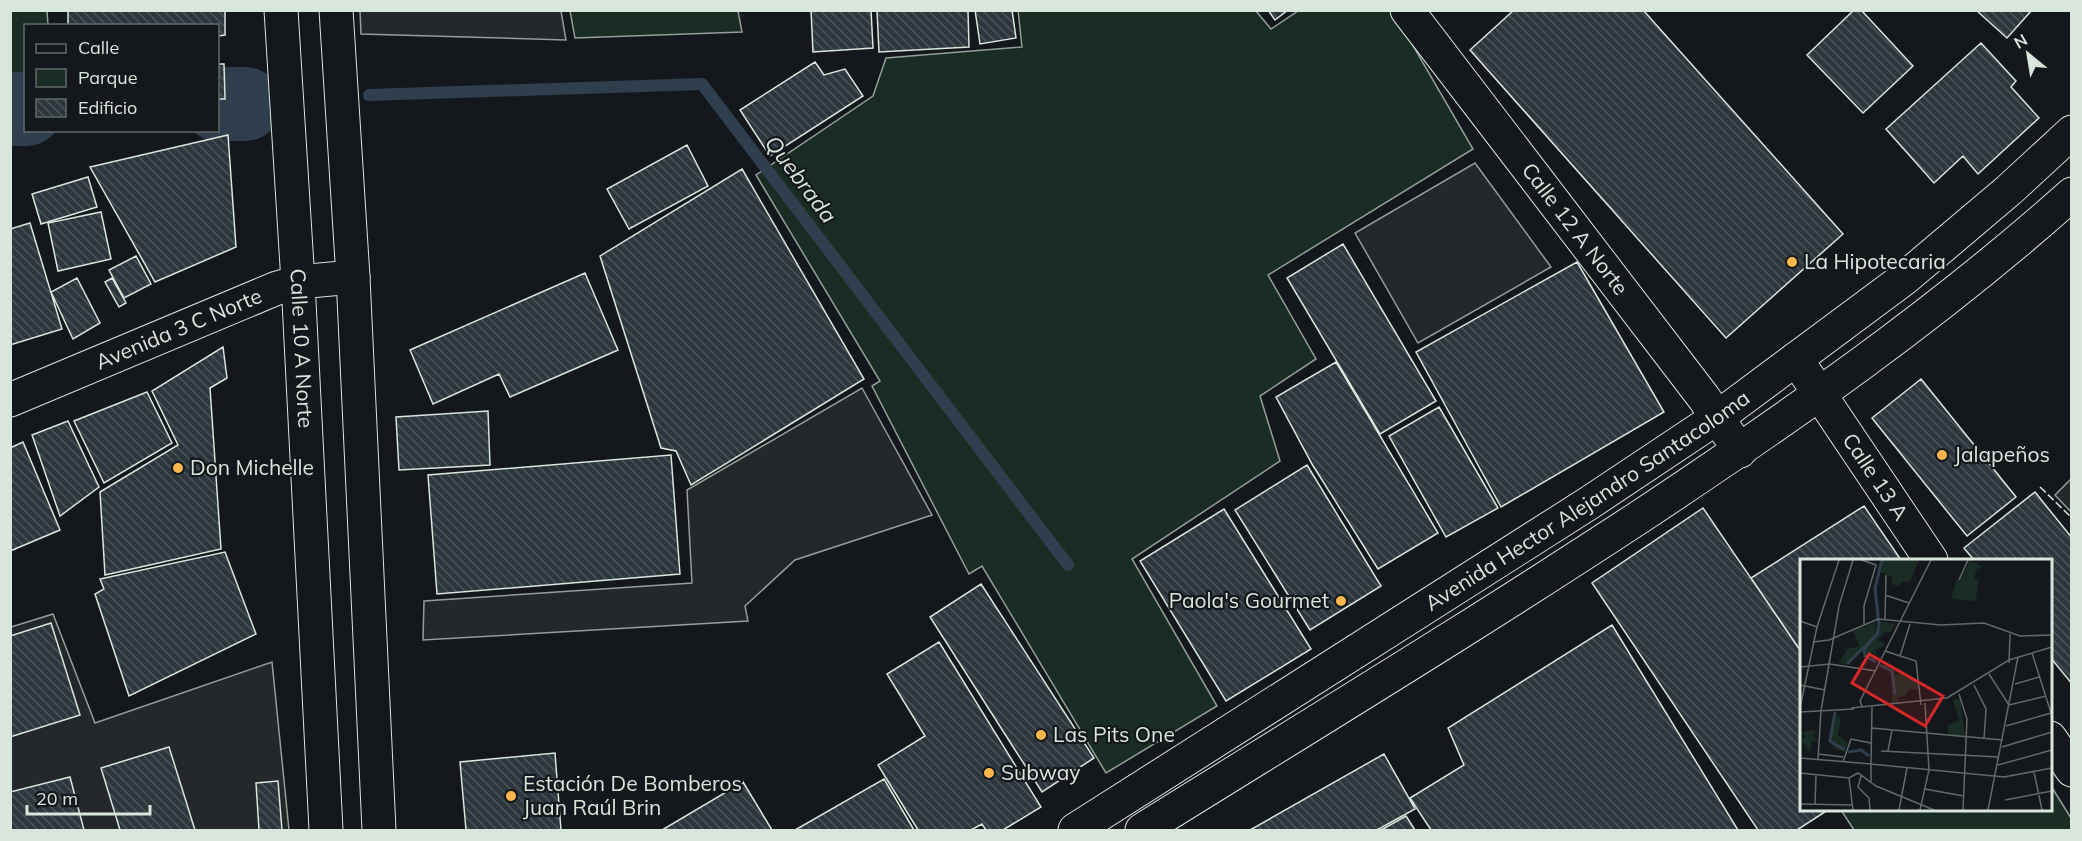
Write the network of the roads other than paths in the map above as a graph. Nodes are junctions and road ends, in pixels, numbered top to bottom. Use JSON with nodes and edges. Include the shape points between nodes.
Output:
{"nodes":[{"id":1,"x":281,"y":10,"type":"edge"},
{"id":2,"x":336,"y":10,"type":"edge"},
{"id":3,"x":1407,"y":10,"type":"edge"},
{"id":4,"x":2072,"y":132,"type":"edge"},
{"id":5,"x":2072,"y":194,"type":"edge"},
{"id":6,"x":353,"y":277,"type":"junction"},
{"id":7,"x":298,"y":282,"type":"junction"},
{"id":8,"x":1796,"y":359,"type":"junction"},
{"id":9,"x":1819,"y":393,"type":"junction"},
{"id":10,"x":10,"y":400,"type":"edge"},
{"id":11,"x":1718,"y":417,"type":"junction"},
{"id":12,"x":1740,"y":451,"type":"junction"},
{"id":13,"x":1930,"y":559,"type":"edge"},
{"id":14,"x":319,"y":673,"type":"junction"},
{"id":15,"x":373,"y":694,"type":"junction"},
{"id":16,"x":2052,"y":741,"type":"edge"},
{"id":17,"x":2072,"y":770,"type":"edge"},
{"id":18,"x":326,"y":831,"type":"edge"},
{"id":19,"x":379,"y":831,"type":"edge"},
{"id":20,"x":1075,"y":831,"type":"edge"},
{"id":21,"x":1142,"y":831,"type":"edge"}],
"edges":[{"from":1,"to":7,"type":"main road","name":"Calle 10 A Norte"},
{"from":2,"to":6,"type":"main road"},
{"from":3,"to":11,"type":"main road","name":"Calle 12 A Norte"},
{"from":4,"to":8,"type":"main road","name":"Avenida Hector Alejandro Santacoloma","via":[[1905,278]]},
{"from":5,"to":9,"type":"main road","name":"Avenida Hector Alejandro Santacoloma","via":[[1983,270]]},
{"from":6,"to":7,"type":"main road","name":"Avenida 3 C Norte"},
{"from":6,"to":15,"type":"main road"},
{"from":7,"to":10,"type":"main road","name":"Avenida 3 C Norte"},
{"from":7,"to":14,"type":"main road","name":"Calle 10 A Norte"},
{"from":8,"to":9,"type":"main road","name":"Calle 13 A"},
{"from":8,"to":11,"type":"main road","name":"Avenida Hector Alejandro Santacoloma"},
{"from":9,"to":12,"type":"main road","name":"Avenida Hector Alejandro Santacoloma"},
{"from":9,"to":13,"type":"main road","name":"Calle 13 A"},
{"from":11,"to":12,"type":"main road","name":"Calle 12 A Norte"},
{"from":11,"to":20,"type":"main road","name":"Avenida Hector Alejandro Santacoloma"},
{"from":12,"to":21,"type":"main road","name":"Avenida Hector Alejandro Santacoloma","via":[[1560,569]]},
{"from":14,"to":15,"type":"main road"},
{"from":14,"to":18,"type":"main road","name":"Calle 10 A Norte"},
{"from":15,"to":19,"type":"main road"},
{"from":16,"to":17,"type":"main road"}]}
